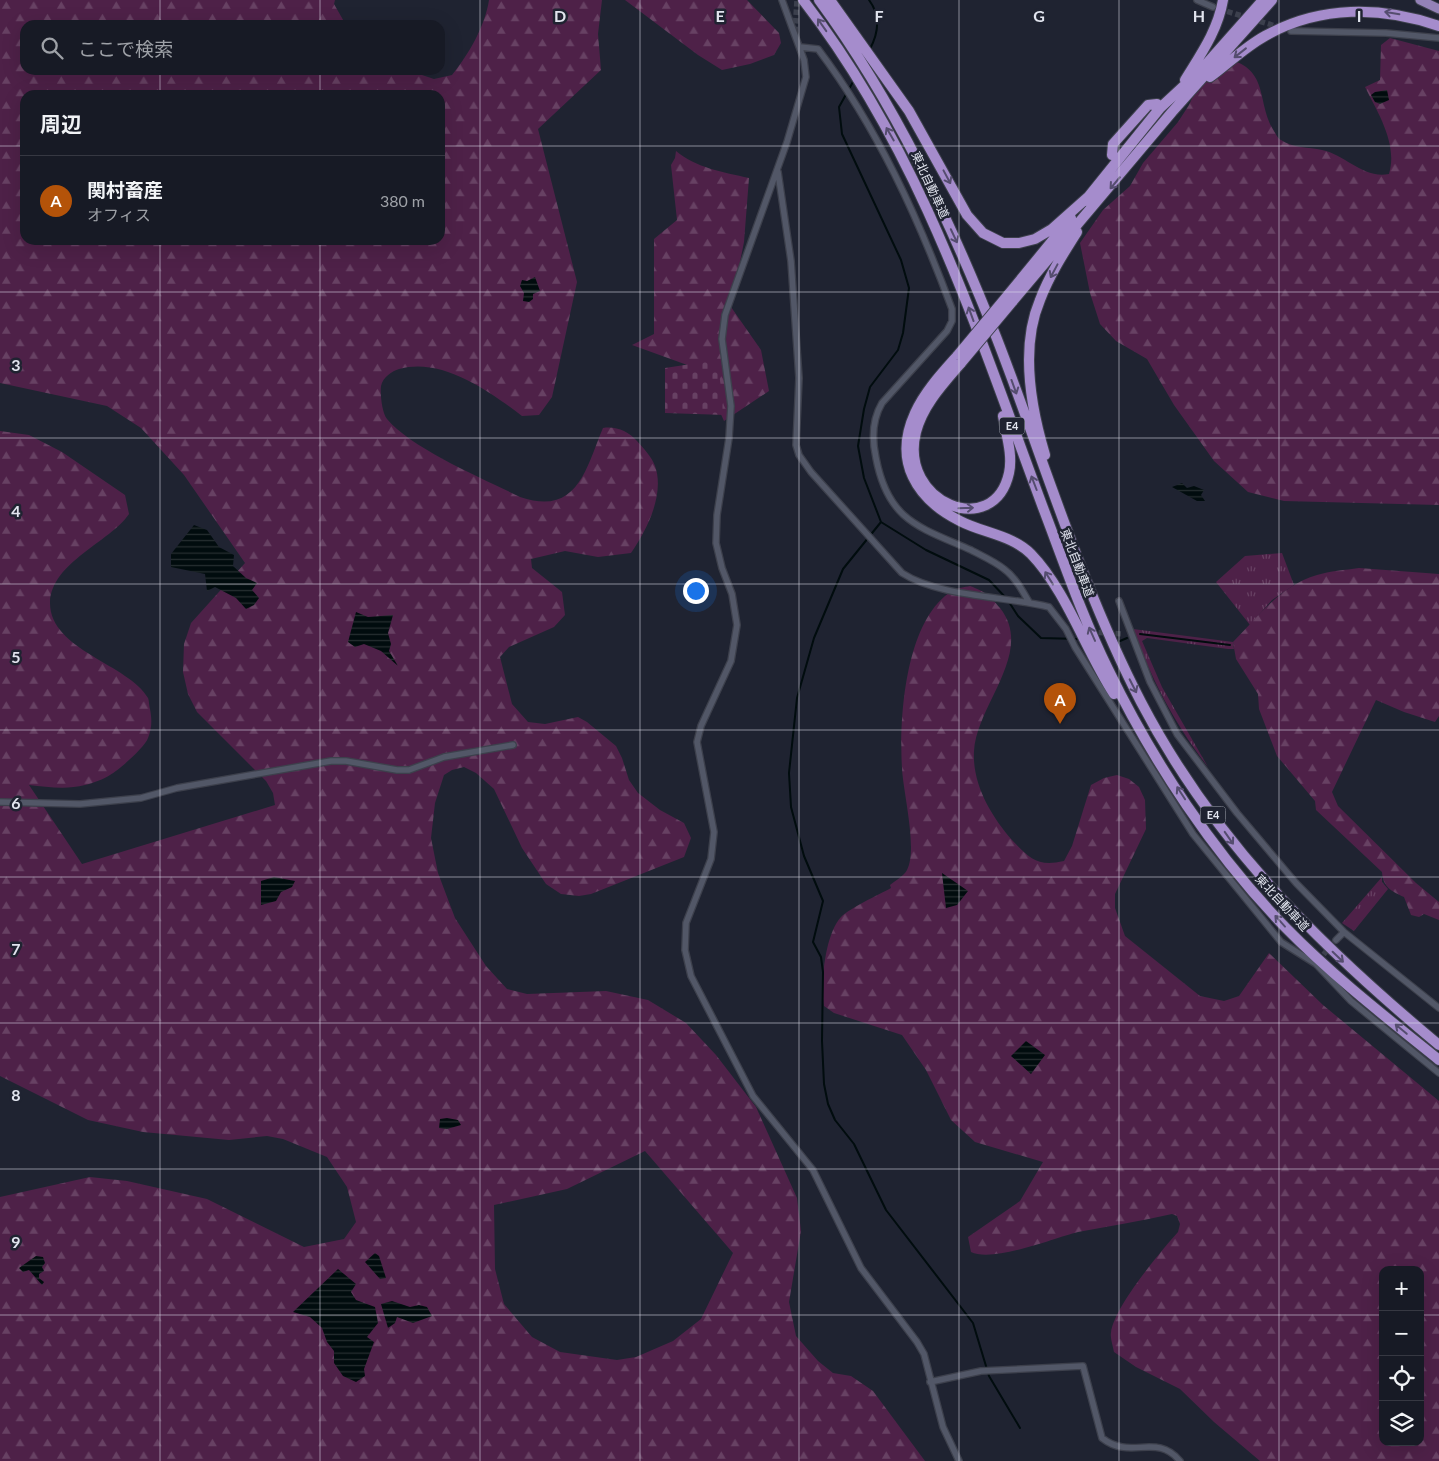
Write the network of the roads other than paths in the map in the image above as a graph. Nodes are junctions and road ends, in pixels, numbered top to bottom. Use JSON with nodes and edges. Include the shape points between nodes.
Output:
{"nodes":[{"id":1,"x":782,"y":0,"type":"edge"},
{"id":2,"x":803,"y":0,"type":"edge"},
{"id":3,"x":819,"y":0,"type":"edge"},
{"id":4,"x":830,"y":0,"type":"edge"},
{"id":5,"x":1197,"y":0,"type":"edge"},
{"id":6,"x":1223,"y":0,"type":"edge"},
{"id":7,"x":1263,"y":0,"type":"edge"},
{"id":8,"x":1272,"y":0,"type":"edge"},
{"id":9,"x":1420,"y":0,"type":"edge"},
{"id":10,"x":1213,"y":7,"type":"tunnel mouth"},
{"id":11,"x":1439,"y":9,"type":"edge"},
{"id":12,"x":1439,"y":26,"type":"edge"},
{"id":13,"x":1291,"y":31,"type":"dead end"},
{"id":14,"x":849,"y":34,"type":"junction"},
{"id":15,"x":1439,"y":38,"type":"edge"},
{"id":16,"x":800,"y":47,"type":"junction"},
{"id":17,"x":1182,"y":90,"type":"junction"},
{"id":18,"x":1162,"y":103,"type":"junction"},
{"id":19,"x":1109,"y":169,"type":"junction"},
{"id":20,"x":778,"y":171,"type":"junction"},
{"id":21,"x":1088,"y":197,"type":"junction"},
{"id":22,"x":1099,"y":201,"type":"junction"},
{"id":23,"x":1010,"y":299,"type":"junction"},
{"id":24,"x":960,"y":359,"type":"junction"},
{"id":25,"x":998,"y":389,"type":"junction"},
{"id":26,"x":1067,"y":528,"type":"junction"},
{"id":27,"x":1118,"y":601,"type":"dead end"},
{"id":28,"x":1029,"y":602,"type":"junction"},
{"id":29,"x":1075,"y":631,"type":"dead end"},
{"id":30,"x":1068,"y":632,"type":"junction"},
{"id":31,"x":513,"y":745,"type":"dead end"},
{"id":32,"x":1165,"y":769,"type":"junction"},
{"id":33,"x":0,"y":802,"type":"edge"},
{"id":34,"x":1344,"y":932,"type":"junction"},
{"id":35,"x":1336,"y":940,"type":"tunnel mouth"},
{"id":36,"x":1439,"y":1008,"type":"edge"},
{"id":37,"x":1439,"y":1045,"type":"edge"},
{"id":38,"x":1439,"y":1060,"type":"edge"},
{"id":39,"x":1439,"y":1073,"type":"edge"},
{"id":40,"x":930,"y":1382,"type":"junction"},
{"id":41,"x":959,"y":1461,"type":"edge"},
{"id":42,"x":1180,"y":1461,"type":"edge"}],
"edges":[{"from":1,"to":16,"type":"street"},
{"from":25,"to":2,"type":"highway","name":"東北自動車道","number":"E4","one_way":true,"via":[[967,302],[923,196],[860,82]]},
{"from":3,"to":14,"type":"highway","name":"東北自動車道","number":"E4"},
{"from":4,"to":14,"type":"highway"},
{"from":5,"to":10,"type":"street"},
{"from":6,"to":17,"type":"highway","via":[[1212,37]]},
{"from":7,"to":17,"type":"highway"},
{"from":8,"to":17,"type":"highway"},
{"from":9,"to":11,"type":"highway"},
{"from":12,"to":17,"type":"highway","one_way":true,"via":[[1414,17],[1370,11],[1347,11],[1303,19],[1253,43]]},
{"from":13,"to":15,"type":"street"},
{"from":14,"to":21,"type":"highway","one_way":true,"via":[[875,61],[909,111],[967,215],[983,233],[1003,243],[1035,239]]},
{"from":14,"to":26,"type":"highway","name":"東北自動車道","number":"E4","one_way":true,"via":[[922,168],[958,246]]},
{"from":16,"to":20,"type":"street","via":[[806,77]]},
{"from":16,"to":28,"type":"street","via":[[818,49],[853,99],[914,216],[952,309],[952,321],[947,331],[882,403],[876,415],[874,438],[880,472],[890,498],[910,522],[992,560],[1012,576]]},
{"from":17,"to":18,"type":"highway"},
{"from":17,"to":22,"type":"highway","one_way":true,"via":[[1180,104]]},
{"from":18,"to":19,"type":"highway"},
{"from":18,"to":19,"type":"highway","via":[[1112,155]]},
{"from":19,"to":21,"type":"highway"},
{"from":20,"to":28,"type":"street","via":[[791,260],[799,378],[796,445],[800,455],[811,472],[909,578],[938,587]]},
{"from":20,"to":40,"type":"street","via":[[725,315],[722,339],[731,406],[716,543],[732,594],[737,625],[731,662],[701,726],[697,742],[714,832],[711,859],[686,923],[685,950],[691,976],[753,1096],[813,1170],[861,1268],[924,1354]]},
{"from":21,"to":23,"type":"highway"},
{"from":22,"to":23,"type":"highway"},
{"from":22,"to":26,"type":"highway","one_way":true,"via":[[1071,242],[1039,301],[1030,351],[1035,410]]},
{"from":23,"to":24,"type":"highway","bridge":true},
{"from":24,"to":25,"type":"highway","one_way":true,"via":[[925,410],[914,443],[922,480],[933,494],[950,506],[969,509],[981,506],[999,494],[1005,483],[1009,472],[1009,453]]},
{"from":32,"to":24,"type":"highway","one_way":true,"via":[[1105,680],[1047,573],[1030,553],[1009,540],[939,510],[922,495],[912,476],[908,436],[915,414],[935,382]]},
{"from":32,"to":25,"type":"highway","name":"東北自動車道","number":"E4","one_way":true,"via":[[1134,718],[1093,635]]},
{"from":26,"to":37,"type":"highway","name":"東北自動車道","number":"E4","one_way":true,"via":[[1119,659],[1143,705],[1234,846],[1264,883],[1310,930],[1365,983]]},
{"from":27,"to":34,"type":"street","via":[[1126,633],[1177,734],[1243,820]]},
{"from":28,"to":30,"type":"street","via":[[1049,607]]},
{"from":29,"to":30,"type":"street"},
{"from":30,"to":39,"type":"street","via":[[1192,834],[1281,942],[1316,964],[1351,1001]]},
{"from":31,"to":33,"type":"street","via":[[444,757],[409,770],[331,761],[177,788],[141,798],[80,804]]},
{"from":38,"to":32,"type":"highway","name":"東北自動車道","number":"E4","one_way":true,"via":[[1337,975],[1288,929],[1223,854]]},
{"from":34,"to":35,"type":"street"},
{"from":34,"to":36,"type":"street"},
{"from":40,"to":41,"type":"street","via":[[943,1427]]},
{"from":40,"to":42,"type":"street","via":[[981,1372],[1083,1366],[1102,1438],[1109,1445],[1128,1452],[1158,1448],[1168,1451]]}]}
